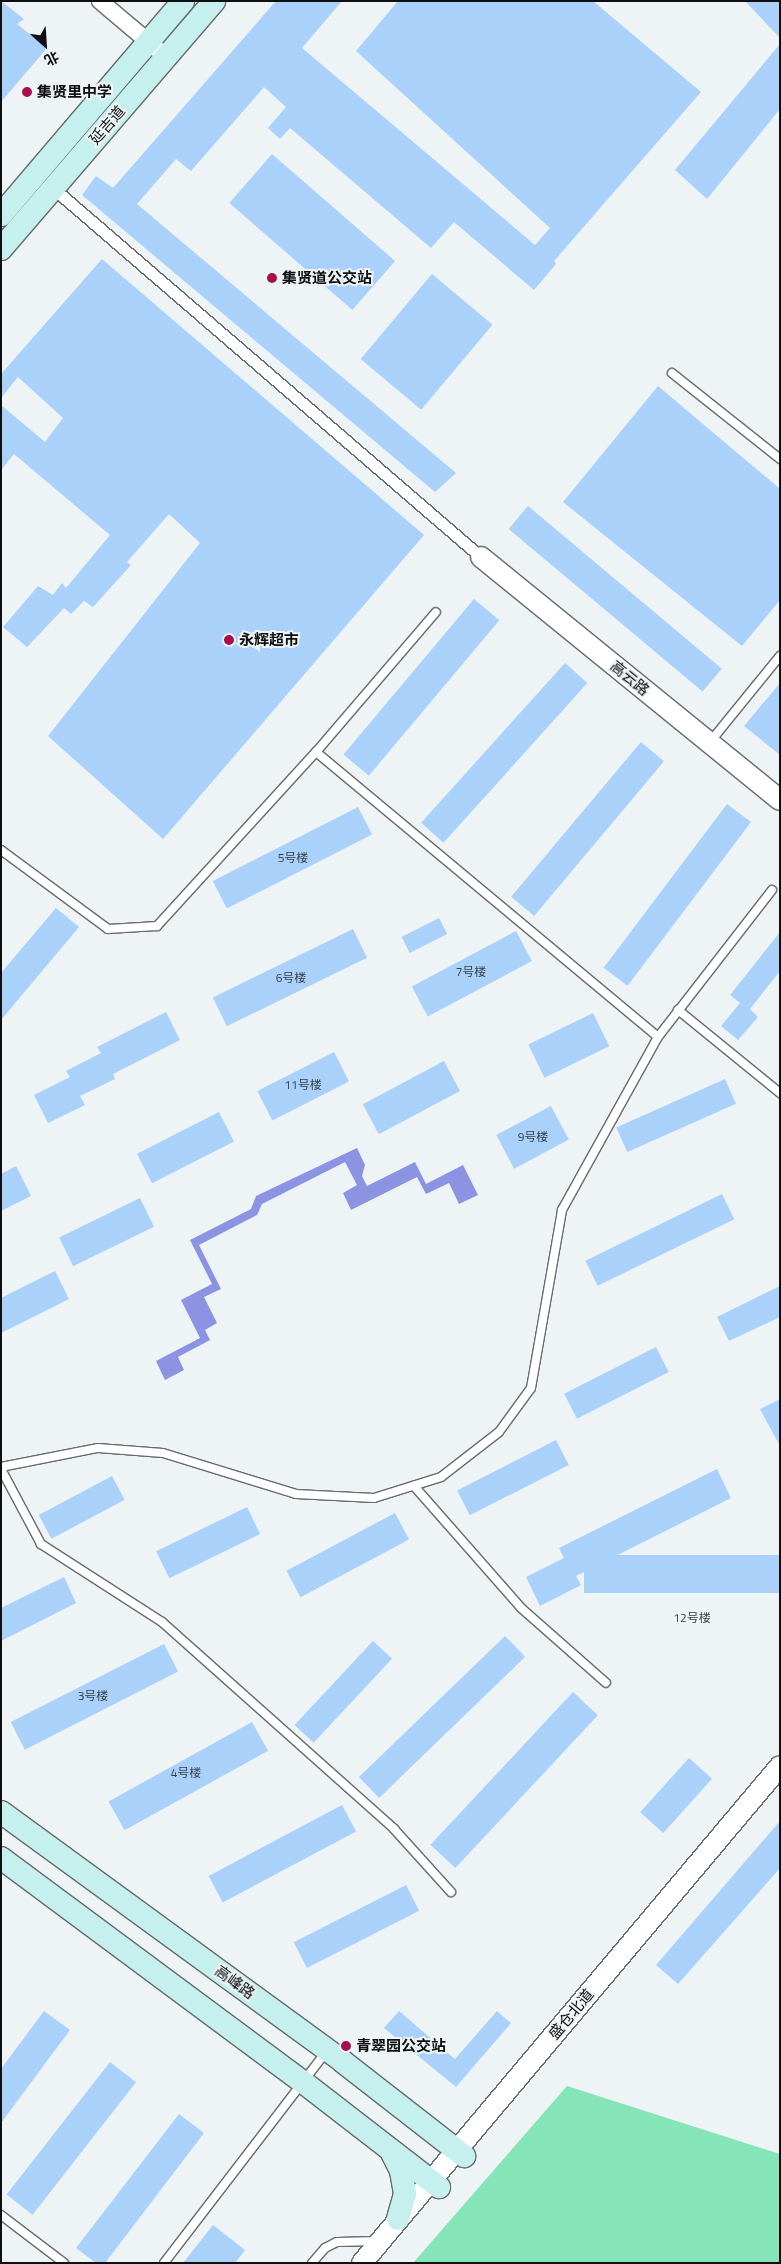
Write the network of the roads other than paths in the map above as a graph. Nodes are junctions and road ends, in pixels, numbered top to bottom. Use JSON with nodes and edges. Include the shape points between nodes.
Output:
{"nodes":[{"id":1,"x":100,"y":1,"type":"edge"},
{"id":2,"x":184,"y":1,"type":"edge"},
{"id":3,"x":214,"y":1,"type":"edge"},
{"id":4,"x":148,"y":42,"type":"junction"},
{"id":5,"x":166,"y":57,"type":"junction"},
{"id":6,"x":53,"y":188,"type":"junction"},
{"id":7,"x":1,"y":215,"type":"edge"},
{"id":8,"x":1,"y":250,"type":"edge"},
{"id":9,"x":672,"y":373,"type":"dead end"},
{"id":10,"x":780,"y":458,"type":"edge"},
{"id":11,"x":480,"y":557,"type":"joint"},
{"id":12,"x":436,"y":612,"type":"dead end"},
{"id":13,"x":780,"y":656,"type":"edge"},
{"id":14,"x":710,"y":743,"type":"junction"},
{"id":15,"x":316,"y":752,"type":"junction"},
{"id":16,"x":780,"y":800,"type":"edge"},
{"id":17,"x":1,"y":850,"type":"edge"},
{"id":18,"x":772,"y":890,"type":"dead end"},
{"id":19,"x":678,"y":1010,"type":"junction"},
{"id":20,"x":658,"y":1037,"type":"junction"},
{"id":21,"x":780,"y":1093,"type":"edge"},
{"id":22,"x":1,"y":1468,"type":"edge"},
{"id":23,"x":414,"y":1486,"type":"junction"},
{"id":24,"x":606,"y":1683,"type":"dead end"},
{"id":25,"x":780,"y":1766,"type":"edge"},
{"id":26,"x":780,"y":1786,"type":"edge"},
{"id":27,"x":1,"y":1812,"type":"edge"},
{"id":28,"x":1,"y":1858,"type":"edge"},
{"id":29,"x":451,"y":1892,"type":"dead end"},
{"id":30,"x":328,"y":2050,"type":"junction"},
{"id":31,"x":303,"y":2082,"type":"junction"},
{"id":32,"x":388,"y":2148,"type":"junction"},
{"id":33,"x":460,"y":2153,"type":"junction"},
{"id":34,"x":435,"y":2184,"type":"junction"},
{"id":35,"x":1,"y":2216,"type":"edge"},
{"id":36,"x":398,"y":2220,"type":"junction"},
{"id":37,"x":380,"y":2241,"type":"junction"},
{"id":38,"x":64,"y":2263,"type":"edge"},
{"id":39,"x":164,"y":2263,"type":"edge"},
{"id":40,"x":312,"y":2263,"type":"edge"},
{"id":41,"x":362,"y":2263,"type":"edge"},
{"id":42,"x":375,"y":2263,"type":"edge"}],
"edges":[{"from":1,"to":4,"type":"street"},
{"from":2,"to":4,"type":"main road","name":"延吉道"},
{"from":3,"to":5,"type":"main road","name":"延吉道"},
{"from":4,"to":5,"type":"street"},
{"from":4,"to":7,"type":"main road","name":"延吉道"},
{"from":5,"to":6,"type":"main road","name":"延吉道"},
{"from":6,"to":8,"type":"main road","name":"延吉道"},
{"from":6,"to":11,"type":"street"},
{"from":9,"to":10,"type":"lane"},
{"from":11,"to":14,"type":"street","name":"高云路"},
{"from":12,"to":15,"type":"lane"},
{"from":13,"to":14,"type":"lane"},
{"from":14,"to":16,"type":"street","name":"高云路"},
{"from":15,"to":17,"type":"lane","via":[[157,926],[108,929]]},
{"from":15,"to":20,"type":"lane"},
{"from":18,"to":19,"type":"lane"},
{"from":19,"to":20,"type":"lane"},
{"from":19,"to":21,"type":"lane"},
{"from":20,"to":23,"type":"lane","via":[[562,1210],[531,1388],[499,1432],[440,1477]]},
{"from":22,"to":23,"type":"lane","via":[[98,1448],[163,1452],[296,1494],[374,1498]]},
{"from":22,"to":29,"type":"lane","via":[[41,1544],[162,1622],[394,1829]]},
{"from":23,"to":24,"type":"lane","via":[[521,1608]]},
{"from":25,"to":33,"type":"street","name":"盛仓北道"},
{"from":26,"to":33,"type":"street","name":"盛仓北道"},
{"from":27,"to":30,"type":"main road","name":"高峰路"},
{"from":28,"to":31,"type":"main road"},
{"from":30,"to":31,"type":"lane"},
{"from":30,"to":33,"type":"main road","name":"高峰路"},
{"from":31,"to":32,"type":"main road"},
{"from":31,"to":39,"type":"lane"},
{"from":32,"to":34,"type":"main road"},
{"from":32,"to":36,"type":"main road","via":[[397,2160],[404,2185],[405,2201]]},
{"from":33,"to":34,"type":"street","name":"盛仓北道"},
{"from":34,"to":36,"type":"street","name":"盛仓北道"},
{"from":34,"to":42,"type":"street","name":"盛仓北道"},
{"from":35,"to":38,"type":"lane"},
{"from":36,"to":37,"type":"street","name":"盛仓北道"},
{"from":37,"to":40,"type":"lane","via":[[337,2242],[325,2248]]},
{"from":37,"to":41,"type":"street","name":"盛仓北道"}]}
